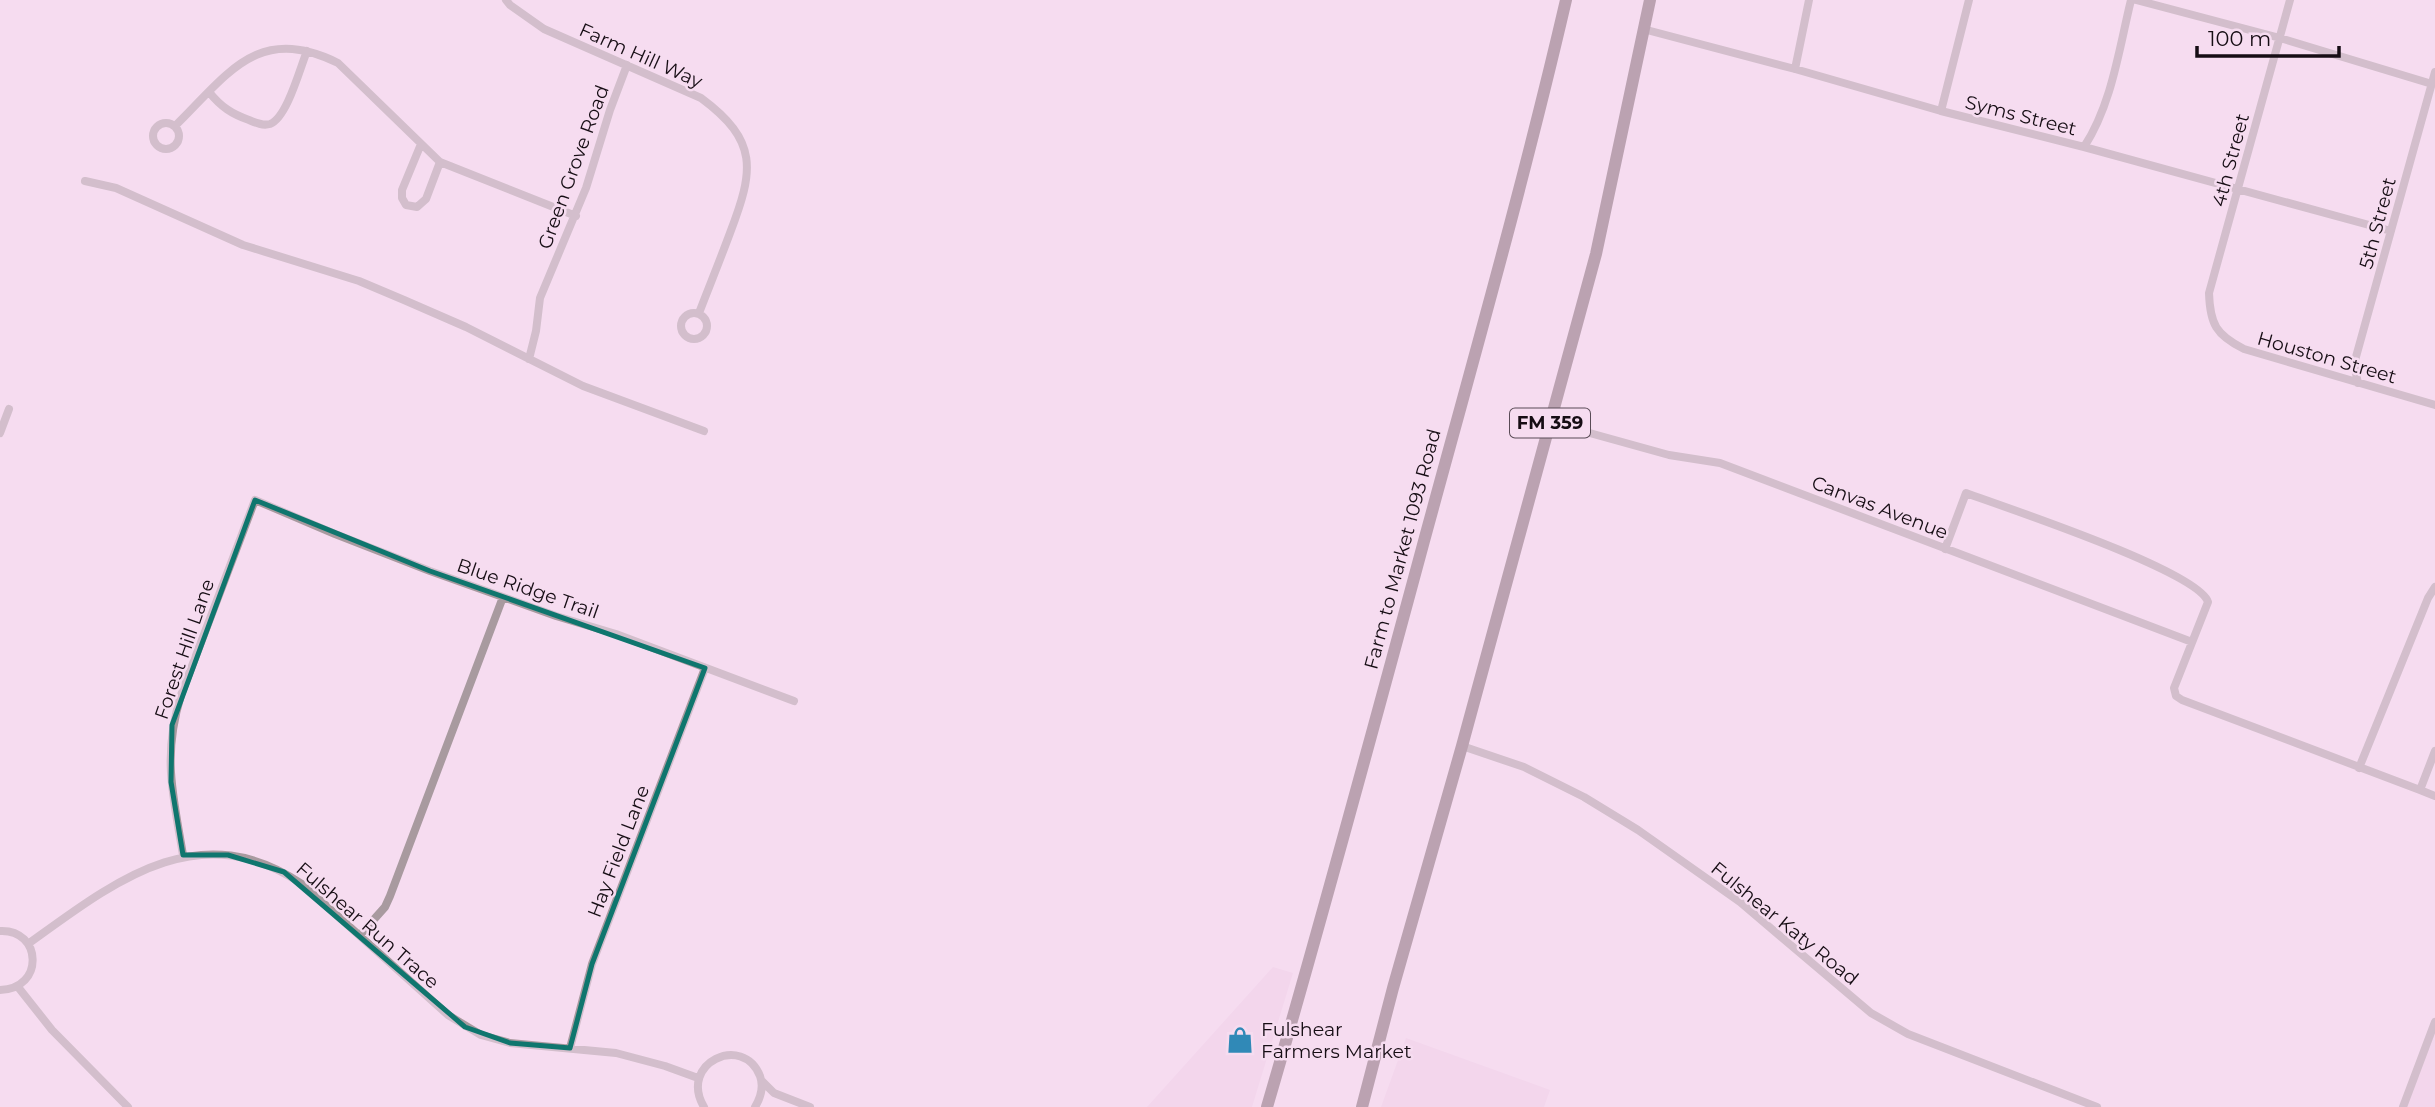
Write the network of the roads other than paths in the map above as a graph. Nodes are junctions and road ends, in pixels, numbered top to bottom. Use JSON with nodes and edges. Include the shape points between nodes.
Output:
{"nodes":[{"id":1,"x":506,"y":0,"type":"edge"},
{"id":2,"x":1566,"y":0,"type":"edge"},
{"id":3,"x":1650,"y":0,"type":"edge"},
{"id":4,"x":1809,"y":0,"type":"edge"},
{"id":5,"x":1969,"y":0,"type":"edge"},
{"id":6,"x":2133,"y":0,"type":"edge"},
{"id":7,"x":2290,"y":0,"type":"edge"},
{"id":8,"x":1643,"y":29,"type":"junction"},
{"id":9,"x":2280,"y":38,"type":"junction"},
{"id":10,"x":307,"y":51,"type":"junction"},
{"id":11,"x":627,"y":65,"type":"junction"},
{"id":12,"x":1796,"y":69,"type":"junction"},
{"id":13,"x":2435,"y":72,"type":"edge"},
{"id":14,"x":2432,"y":84,"type":"junction"},
{"id":15,"x":209,"y":92,"type":"junction"},
{"id":16,"x":1941,"y":111,"type":"junction"},
{"id":17,"x":175,"y":126,"type":"dead end"},
{"id":18,"x":421,"y":144,"type":"junction"},
{"id":19,"x":2084,"y":147,"type":"junction"},
{"id":20,"x":440,"y":162,"type":"junction"},
{"id":21,"x":85,"y":181,"type":"dead end"},
{"id":22,"x":2239,"y":190,"type":"junction"},
{"id":23,"x":576,"y":216,"type":"junction"},
{"id":24,"x":2391,"y":231,"type":"junction"},
{"id":25,"x":699,"y":313,"type":"dead end"},
{"id":26,"x":2216,"y":328,"type":"joint"},
{"id":27,"x":528,"y":359,"type":"junction"},
{"id":28,"x":2358,"y":383,"type":"junction"},
{"id":29,"x":2435,"y":405,"type":"edge"},
{"id":30,"x":9,"y":409,"type":"dead end"},
{"id":31,"x":1550,"y":422,"type":"junction"},
{"id":32,"x":704,"y":431,"type":"dead end"},
{"id":33,"x":0,"y":433,"type":"edge"},
{"id":34,"x":255,"y":500,"type":"joint"},
{"id":35,"x":1945,"y":549,"type":"junction"},
{"id":36,"x":2435,"y":587,"type":"edge"},
{"id":37,"x":503,"y":597,"type":"junction"},
{"id":38,"x":2192,"y":642,"type":"junction"},
{"id":39,"x":705,"y":668,"type":"junction"},
{"id":40,"x":794,"y":701,"type":"dead end"},
{"id":41,"x":1462,"y":746,"type":"junction"},
{"id":42,"x":2435,"y":751,"type":"edge"},
{"id":43,"x":2359,"y":768,"type":"junction"},
{"id":44,"x":2420,"y":790,"type":"junction"},
{"id":45,"x":2435,"y":796,"type":"edge"},
{"id":46,"x":183,"y":855,"type":"junction"},
{"id":47,"x":0,"y":931,"type":"edge"},
{"id":48,"x":360,"y":935,"type":"junction"},
{"id":49,"x":28,"y":944,"type":"junction"},
{"id":50,"x":18,"y":987,"type":"junction"},
{"id":51,"x":0,"y":990,"type":"edge"},
{"id":52,"x":2435,"y":1022,"type":"edge"},
{"id":53,"x":570,"y":1048,"type":"junction"},
{"id":54,"x":698,"y":1079,"type":"junction"},
{"id":55,"x":762,"y":1081,"type":"junction"},
{"id":56,"x":128,"y":1107,"type":"edge"},
{"id":57,"x":704,"y":1107,"type":"edge"},
{"id":58,"x":755,"y":1107,"type":"edge"},
{"id":59,"x":810,"y":1107,"type":"edge"},
{"id":60,"x":1267,"y":1107,"type":"edge"},
{"id":61,"x":1362,"y":1107,"type":"edge"},
{"id":62,"x":2097,"y":1107,"type":"edge"},
{"id":63,"x":2403,"y":1107,"type":"edge"}],
"edges":[{"from":1,"to":11,"type":"street","name":"Farm Hill Way","via":[[544,29]]},
{"from":2,"to":60,"type":"main road","name":"Farm to Market 1093 Road","via":[[1483,326]]},
{"from":3,"to":8,"type":"main road","number":"FM 359"},
{"from":4,"to":12,"type":"street"},
{"from":5,"to":16,"type":"street"},
{"from":6,"to":9,"type":"street"},
{"from":6,"to":19,"type":"street","via":[[2105,104]]},
{"from":7,"to":9,"type":"street","name":"4th Street"},
{"from":8,"to":12,"type":"street","name":"Syms Street"},
{"from":8,"to":31,"type":"main road","number":"FM 359","via":[[1595,254]]},
{"from":9,"to":14,"type":"street"},
{"from":9,"to":22,"type":"street","name":"4th Street"},
{"from":10,"to":15,"type":"street","via":[[290,47],[260,54],[230,71]]},
{"from":10,"to":15,"type":"street","via":[[285,107],[274,122],[260,124],[236,116]]},
{"from":10,"to":18,"type":"street","via":[[349,72]]},
{"from":11,"to":23,"type":"street","name":"Green Grove Road"},
{"from":11,"to":25,"type":"street","name":"Farm Hill Way","via":[[701,98],[720,112],[740,137],[747,155],[744,196]]},
{"from":12,"to":16,"type":"street","name":"Syms Street"},
{"from":13,"to":14,"type":"street","name":"5th Street"},
{"from":14,"to":24,"type":"street","name":"5th Street"},
{"from":15,"to":17,"type":"street"},
{"from":16,"to":19,"type":"street","name":"Syms Street"},
{"from":18,"to":20,"type":"street"},
{"from":18,"to":20,"type":"street","via":[[402,190],[406,205],[417,207],[424,202]]},
{"from":19,"to":22,"type":"street","name":"Syms Street"},
{"from":20,"to":23,"type":"street"},
{"from":21,"to":27,"type":"street","via":[[116,188],[243,245],[359,281]]},
{"from":22,"to":24,"type":"street","name":"Syms Street"},
{"from":22,"to":26,"type":"street","name":"4th Street","via":[[2209,293]]},
{"from":23,"to":27,"type":"street","name":"Green Grove Road","via":[[540,298]]},
{"from":24,"to":28,"type":"street","name":"5th Street","via":[[2354,364]]},
{"from":26,"to":28,"type":"street","name":"Houston Street","via":[[2244,349]]},
{"from":27,"to":32,"type":"street","via":[[583,386]]},
{"from":28,"to":29,"type":"street","name":"Houston Street"},
{"from":30,"to":33,"type":"street"},
{"from":31,"to":35,"type":"street","name":"Canvas Avenue","via":[[1669,455],[1720,463]]},
{"from":31,"to":41,"type":"main road","number":"FM 359"},
{"from":34,"to":37,"type":"street","name":"Blue Ridge Trail"},
{"from":34,"to":46,"type":"street","name":"Forest Hill Lane","via":[[172,725],[171,782]]},
{"from":35,"to":38,"type":"street","name":"Canvas Avenue"},
{"from":35,"to":38,"type":"street","via":[[1966,493],[2142,559],[2206,595],[2208,602]]},
{"from":36,"to":43,"type":"street"},
{"from":37,"to":39,"type":"street","name":"Blue Ridge Trail"},
{"from":37,"to":48,"type":"street","via":[[390,897]]},
{"from":38,"to":43,"type":"street","via":[[2174,688],[2176,696]]},
{"from":39,"to":40,"type":"street","name":"Blue Ridge Trail"},
{"from":39,"to":53,"type":"street","name":"Hay Field Lane","via":[[592,964]]},
{"from":41,"to":61,"type":"main road","number":"FM 359"},
{"from":41,"to":62,"type":"street","name":"Fulshear Katy Road","via":[[1524,767],[1638,830],[1740,902],[1871,1013],[1908,1034]]},
{"from":42,"to":44,"type":"street"},
{"from":43,"to":44,"type":"street"},
{"from":44,"to":45,"type":"street"},
{"from":46,"to":48,"type":"street","name":"Fulshear Run Trace","via":[[228,855],[271,865],[302,884]]},
{"from":46,"to":49,"type":"street","name":"Fulshear Run Trace","via":[[103,892]]},
{"from":47,"to":49,"type":"street","via":[[13,932]]},
{"from":48,"to":53,"type":"street","name":"Fulshear Run Trace","via":[[465,1027],[510,1043]]},
{"from":49,"to":50,"type":"street","via":[[33,963]]},
{"from":50,"to":51,"type":"street"},
{"from":50,"to":56,"type":"street","via":[[52,1030]]},
{"from":52,"to":63,"type":"street"},
{"from":53,"to":54,"type":"street","name":"Fulshear Run Trace","via":[[634,1058]]},
{"from":54,"to":55,"type":"street","via":[[710,1061],[731,1055],[751,1063]]},
{"from":54,"to":57,"type":"street","via":[[698,1097]]},
{"from":55,"to":58,"type":"street"},
{"from":55,"to":59,"type":"street","via":[[774,1093]]}]}
